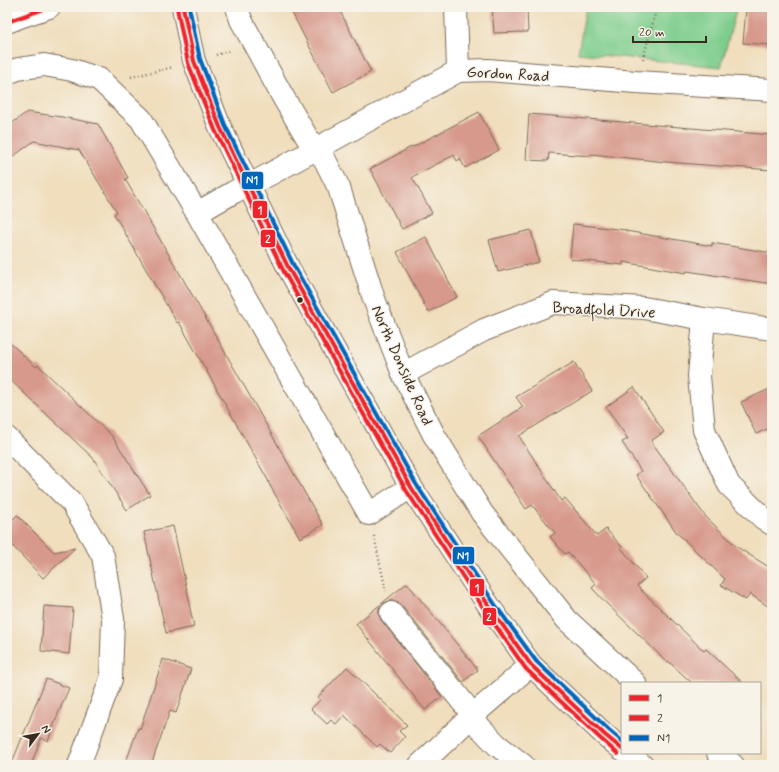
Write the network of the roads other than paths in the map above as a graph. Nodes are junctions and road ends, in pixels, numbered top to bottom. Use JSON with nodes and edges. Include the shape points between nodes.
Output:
{"nodes":[{"id":1,"x":49,"y":7,"type":"edge"},
{"id":2,"x":183,"y":7,"type":"edge"},
{"id":3,"x":237,"y":7,"type":"edge"},
{"id":4,"x":456,"y":7,"type":"edge"},
{"id":5,"x":7,"y":22,"type":"edge"},
{"id":6,"x":458,"y":71,"type":"junction"},
{"id":7,"x":7,"y":73,"type":"edge"},
{"id":8,"x":772,"y":90,"type":"edge"},
{"id":9,"x":316,"y":149,"type":"junction"},
{"id":10,"x":248,"y":185,"type":"junction"},
{"id":11,"x":197,"y":213,"type":"junction"},
{"id":12,"x":704,"y":320,"type":"junction"},
{"id":13,"x":772,"y":329,"type":"edge"},
{"id":14,"x":403,"y":374,"type":"junction"},
{"id":15,"x":11,"y":450,"type":"edge"},
{"id":16,"x":411,"y":487,"type":"junction"},
{"id":17,"x":772,"y":524,"type":"edge"},
{"id":18,"x":391,"y":613,"type":"road end"},
{"id":19,"x":531,"y":665,"type":"junction"},
{"id":20,"x":633,"y":682,"type":"edge"},
{"id":21,"x":472,"y":716,"type":"junction"},
{"id":22,"x":621,"y":748,"type":"edge"},
{"id":23,"x":628,"y":754,"type":"edge"},
{"id":24,"x":719,"y":754,"type":"edge"},
{"id":25,"x":79,"y":765,"type":"edge"},
{"id":26,"x":420,"y":765,"type":"edge"},
{"id":27,"x":523,"y":765,"type":"edge"},
{"id":28,"x":642,"y":765,"type":"edge"},
{"id":29,"x":733,"y":765,"type":"edge"}],
"edges":[{"from":1,"to":5,"type":"street"},
{"from":2,"to":10,"type":"street","via":[[194,62],[220,127]]},
{"from":3,"to":9,"type":"street","name":"North Donside Road","via":[[241,20],[283,97]]},
{"from":4,"to":6,"type":"street"},
{"from":6,"to":8,"type":"street","name":"Gordon Road","via":[[488,70]]},
{"from":6,"to":9,"type":"street","name":"Gordon Road"},
{"from":7,"to":11,"type":"street","via":[[18,68],[44,65],[72,70],[99,79],[140,119]]},
{"from":9,"to":10,"type":"street","name":"Gordon Road"},
{"from":9,"to":14,"type":"street","name":"North Donside Road","via":[[325,160],[339,188],[374,299]]},
{"from":10,"to":11,"type":"street","name":"Gordon Road"},
{"from":10,"to":16,"type":"street","via":[[288,269]]},
{"from":11,"to":16,"type":"street","via":[[369,514]]},
{"from":12,"to":13,"type":"street","name":"Broadfold Drive"},
{"from":12,"to":14,"type":"street","name":"Broadfold Drive","via":[[644,308],[553,303],[484,330]]},
{"from":12,"to":17,"type":"street","via":[[699,376],[704,430],[729,485]]},
{"from":14,"to":20,"type":"street","name":"North Donside Road","via":[[434,436],[482,513],[568,620]]},
{"from":15,"to":25,"type":"street","via":[[72,503],[102,556],[113,619],[111,679]]},
{"from":16,"to":19,"type":"street"},
{"from":18,"to":21,"type":"street"},
{"from":19,"to":21,"type":"street"},
{"from":19,"to":22,"type":"street"},
{"from":21,"to":26,"type":"street"},
{"from":21,"to":27,"type":"street","via":[[497,745]]},
{"from":23,"to":28,"type":"street"},
{"from":24,"to":29,"type":"street"}]}
